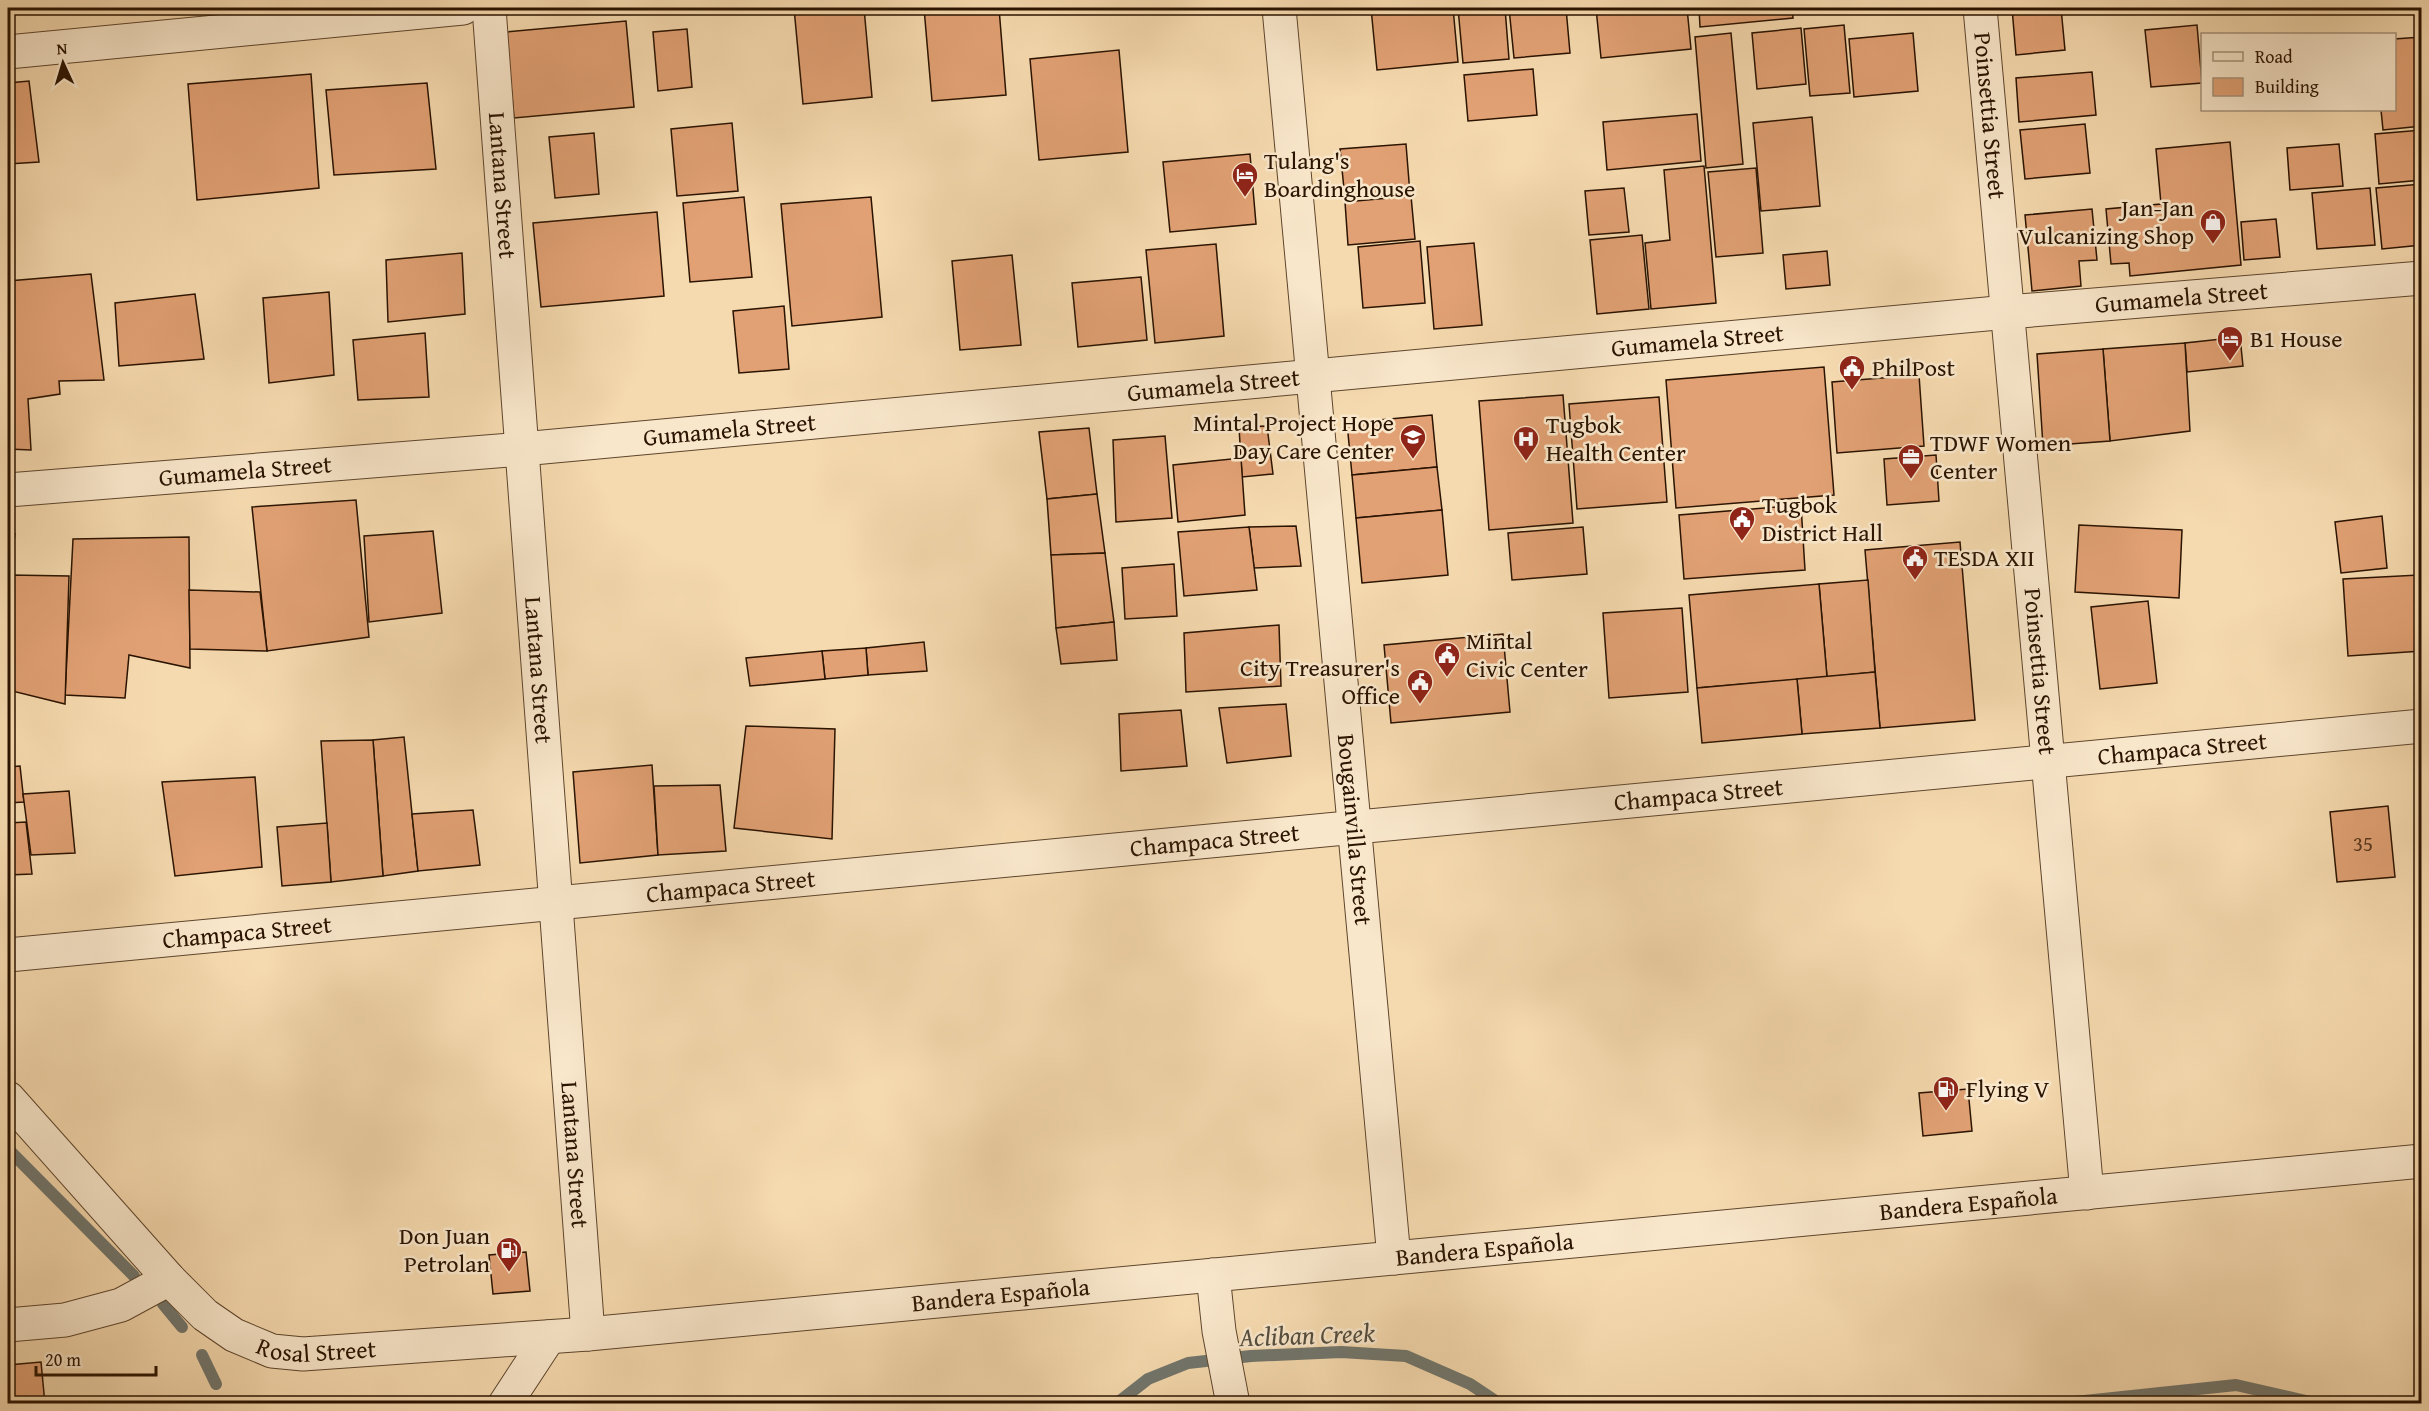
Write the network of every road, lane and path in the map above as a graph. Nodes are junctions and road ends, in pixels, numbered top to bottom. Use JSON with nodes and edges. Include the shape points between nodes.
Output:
{"nodes":[{"id":1,"x":463,"y":8,"type":"edge"},
{"id":2,"x":489,"y":8,"type":"edge"},
{"id":3,"x":1279,"y":8,"type":"edge"},
{"id":4,"x":1980,"y":8,"type":"edge"},
{"id":5,"x":8,"y":52,"type":"edge"},
{"id":6,"x":2421,"y":278,"type":"edge"},
{"id":7,"x":2008,"y":312,"type":"junction"},
{"id":8,"x":1313,"y":377,"type":"junction"},
{"id":9,"x":522,"y":449,"type":"junction"},
{"id":10,"x":8,"y":490,"type":"edge"},
{"id":11,"x":2421,"y":726,"type":"edge"},
{"id":12,"x":2048,"y":762,"type":"junction"},
{"id":13,"x":1354,"y":826,"type":"junction"},
{"id":14,"x":556,"y":903,"type":"junction"},
{"id":15,"x":8,"y":955,"type":"edge"},
{"id":16,"x":8,"y":1098,"type":"edge"},
{"id":17,"x":2421,"y":1161,"type":"edge"},
{"id":18,"x":2087,"y":1193,"type":"junction"},
{"id":19,"x":1394,"y":1258,"type":"junction"},
{"id":20,"x":1213,"y":1275,"type":"junction"},
{"id":21,"x":169,"y":1279,"type":"junction"},
{"id":22,"x":8,"y":1325,"type":"edge"},
{"id":23,"x":588,"y":1334,"type":"junction"},
{"id":24,"x":549,"y":1337,"type":"junction"},
{"id":25,"x":1230,"y":1396,"type":"edge"},
{"id":26,"x":505,"y":1404,"type":"edge"}],
"edges":[{"from":1,"to":5,"type":"street"},
{"from":2,"to":9,"type":"street","name":"Lantana Street"},
{"from":3,"to":8,"type":"street","name":"Bougainvilla Street"},
{"from":4,"to":7,"type":"street","name":"Poinsettia Street"},
{"from":6,"to":7,"type":"street","name":"Gumamela Street"},
{"from":7,"to":8,"type":"street","name":"Gumamela Street"},
{"from":7,"to":12,"type":"street","name":"Poinsettia Street"},
{"from":8,"to":9,"type":"street","name":"Gumamela Street"},
{"from":8,"to":13,"type":"street","name":"Bougainvilla Street"},
{"from":9,"to":10,"type":"street","name":"Gumamela Street"},
{"from":9,"to":14,"type":"street","name":"Lantana Street"},
{"from":11,"to":12,"type":"street","name":"Champaca Street"},
{"from":12,"to":13,"type":"street","name":"Champaca Street"},
{"from":12,"to":18,"type":"street","name":"Poinsettia Street"},
{"from":13,"to":14,"type":"street","name":"Champaca Street"},
{"from":13,"to":19,"type":"street","name":"Bougainvilla Street"},
{"from":14,"to":15,"type":"street","name":"Champaca Street"},
{"from":14,"to":23,"type":"street","name":"Lantana Street"},
{"from":16,"to":21,"type":"street","name":"Rosal Street"},
{"from":17,"to":18,"type":"street","name":"Bandera Española"},
{"from":18,"to":19,"type":"street","name":"Bandera Española"},
{"from":19,"to":20,"type":"street","name":"Bandera Española"},
{"from":20,"to":23,"type":"street","name":"Bandera Española"},
{"from":20,"to":25,"type":"street"},
{"from":21,"to":22,"type":"street","via":[[121,1305],[65,1320]]},
{"from":21,"to":24,"type":"street","name":"Rosal Street","via":[[205,1315],[234,1335],[272,1351],[337,1354]]},
{"from":23,"to":24,"type":"street","name":"Bandera Española"},
{"from":24,"to":26,"type":"street"}]}
